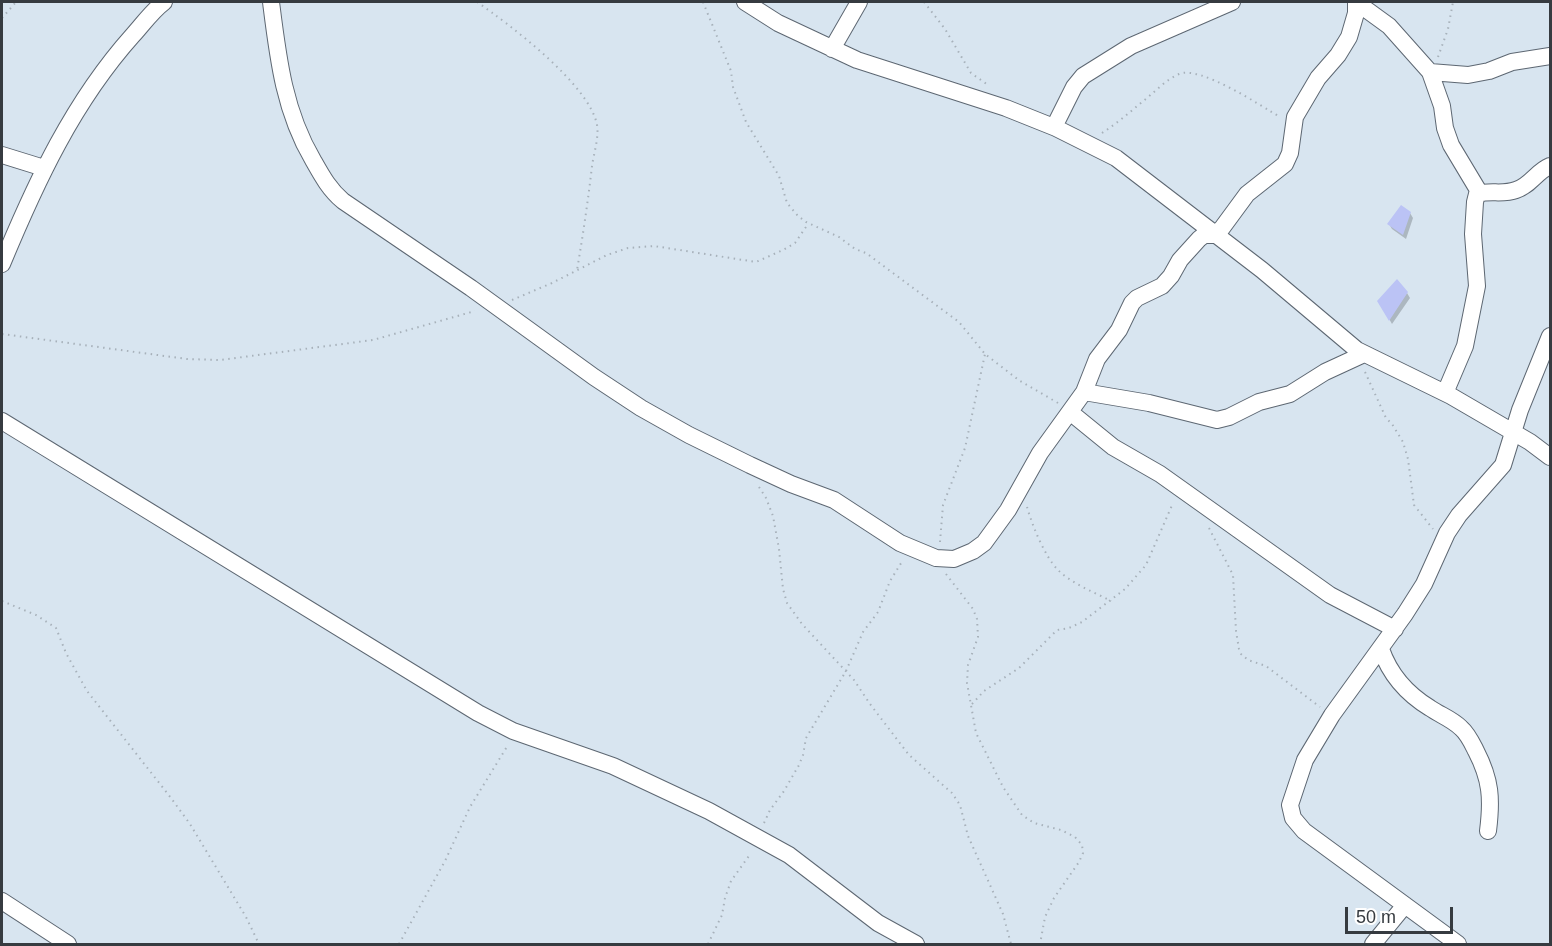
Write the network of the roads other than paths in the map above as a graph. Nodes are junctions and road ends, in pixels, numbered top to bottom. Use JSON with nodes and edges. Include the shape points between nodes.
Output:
{"nodes":[{"id":1,"x":164,"y":2,"type":"edge"},
{"id":2,"x":271,"y":2,"type":"edge"},
{"id":3,"x":745,"y":2,"type":"edge"},
{"id":4,"x":860,"y":2,"type":"edge"},
{"id":5,"x":1232,"y":2,"type":"edge"},
{"id":6,"x":1356,"y":2,"type":"edge"},
{"id":7,"x":832,"y":49,"type":"junction"},
{"id":8,"x":1551,"y":56,"type":"edge"},
{"id":9,"x":1430,"y":72,"type":"junction"},
{"id":10,"x":1054,"y":127,"type":"junction"},
{"id":11,"x":2,"y":155,"type":"edge"},
{"id":12,"x":1551,"y":166,"type":"edge"},
{"id":13,"x":44,"y":168,"type":"junction"},
{"id":14,"x":1478,"y":194,"type":"junction"},
{"id":15,"x":1215,"y":235,"type":"junction"},
{"id":16,"x":2,"y":264,"type":"edge"},
{"id":17,"x":1551,"y":336,"type":"edge"},
{"id":18,"x":1361,"y":356,"type":"junction"},
{"id":19,"x":1084,"y":392,"type":"junction"},
{"id":20,"x":1445,"y":393,"type":"junction"},
{"id":21,"x":1070,"y":412,"type":"junction"},
{"id":22,"x":2,"y":421,"type":"edge"},
{"id":23,"x":1514,"y":432,"type":"junction"},
{"id":24,"x":1551,"y":457,"type":"edge"},
{"id":25,"x":1395,"y":629,"type":"junction"},
{"id":26,"x":1381,"y":649,"type":"junction"},
{"id":27,"x":1488,"y":831,"type":"dead end"},
{"id":28,"x":2,"y":901,"type":"edge"},
{"id":29,"x":1405,"y":905,"type":"junction"},
{"id":30,"x":68,"y":945,"type":"edge"},
{"id":31,"x":916,"y":945,"type":"edge"},
{"id":32,"x":1373,"y":945,"type":"edge"},
{"id":33,"x":1458,"y":945,"type":"edge"}],
"edges":[{"from":1,"to":13,"type":"street","via":[[106,66]]},
{"from":2,"to":21,"type":"street","via":[[287,101],[306,149],[332,192],[603,384],[773,477],[834,500],[913,549],[936,558],[954,559],[984,543]]},
{"from":3,"to":7,"type":"street"},
{"from":4,"to":7,"type":"street"},
{"from":5,"to":10,"type":"street","via":[[1131,46],[1083,76]]},
{"from":6,"to":9,"type":"street","via":[[1389,26]]},
{"from":6,"to":15,"type":"street","via":[[1349,36],[1311,89],[1293,124],[1285,164],[1247,194]]},
{"from":7,"to":10,"type":"street"},
{"from":8,"to":9,"type":"street","via":[[1468,75]]},
{"from":9,"to":14,"type":"street","via":[[1451,145]]},
{"from":10,"to":15,"type":"street","via":[[1116,158]]},
{"from":11,"to":13,"type":"street"},
{"from":12,"to":14,"type":"street","via":[[1515,191]]},
{"from":13,"to":16,"type":"street"},
{"from":14,"to":20,"type":"street","via":[[1473,234],[1477,286],[1465,346]]},
{"from":15,"to":18,"type":"street","via":[[1262,270]]},
{"from":15,"to":19,"type":"street","via":[[1199,239],[1162,286],[1132,303],[1119,330],[1097,359]]},
{"from":17,"to":23,"type":"street"},
{"from":18,"to":19,"type":"street","via":[[1290,394],[1218,420],[1149,402]]},
{"from":18,"to":20,"type":"street"},
{"from":19,"to":21,"type":"street"},
{"from":20,"to":23,"type":"street"},
{"from":21,"to":25,"type":"street","via":[[1113,447],[1182,488],[1330,595]]},
{"from":22,"to":31,"type":"street","via":[[478,713],[513,731],[613,766],[759,837],[878,923]]},
{"from":23,"to":24,"type":"street"},
{"from":23,"to":25,"type":"street","via":[[1503,465],[1443,539],[1424,584]]},
{"from":25,"to":26,"type":"street"},
{"from":26,"to":27,"type":"street","via":[[1391,671],[1405,688],[1467,734],[1490,783]]},
{"from":26,"to":29,"type":"street","via":[[1332,715],[1305,760],[1290,805],[1293,818],[1304,831]]},
{"from":28,"to":30,"type":"street"},
{"from":29,"to":32,"type":"street"},
{"from":29,"to":33,"type":"street"}]}
